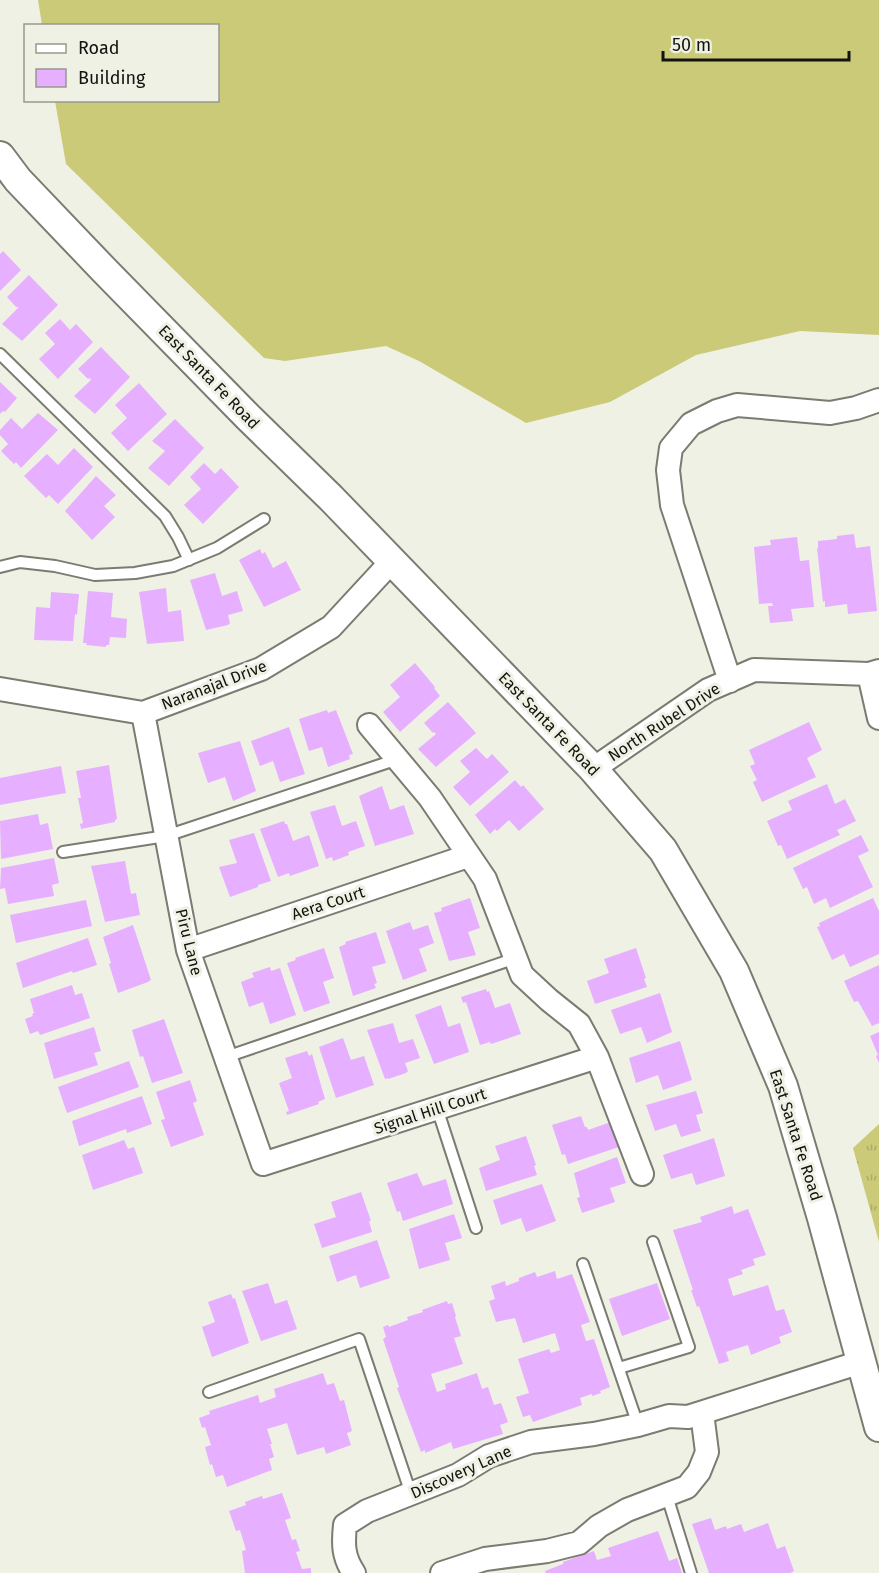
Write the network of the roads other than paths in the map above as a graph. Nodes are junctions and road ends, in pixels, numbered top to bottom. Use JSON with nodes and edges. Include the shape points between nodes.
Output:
{"nodes":[{"id":1,"x":0,"y":156,"type":"edge"},
{"id":2,"x":0,"y":354,"type":"edge"},
{"id":3,"x":879,"y":400,"type":"edge"},
{"id":4,"x":264,"y":519,"type":"dead end"},
{"id":5,"x":189,"y":560,"type":"junction"},
{"id":6,"x":392,"y":561,"type":"junction"},
{"id":7,"x":0,"y":567,"type":"edge"},
{"id":8,"x":874,"y":673,"type":"edge"},
{"id":9,"x":730,"y":681,"type":"junction"},
{"id":10,"x":0,"y":689,"type":"edge"},
{"id":11,"x":143,"y":713,"type":"junction"},
{"id":12,"x":879,"y":718,"type":"edge"},
{"id":13,"x":369,"y":724,"type":"dead end"},
{"id":14,"x":398,"y":759,"type":"junction"},
{"id":15,"x":593,"y":769,"type":"junction"},
{"id":16,"x":166,"y":836,"type":"junction"},
{"id":17,"x":63,"y":852,"type":"dead end"},
{"id":18,"x":468,"y":856,"type":"junction"},
{"id":19,"x":188,"y":950,"type":"junction"},
{"id":20,"x":516,"y":958,"type":"junction"},
{"id":21,"x":226,"y":1057,"type":"junction"},
{"id":22,"x":597,"y":1057,"type":"junction"},
{"id":23,"x":437,"y":1108,"type":"junction"},
{"id":24,"x":263,"y":1164,"type":"joint"},
{"id":25,"x":642,"y":1174,"type":"dead end"},
{"id":26,"x":476,"y":1228,"type":"dead end"},
{"id":27,"x":653,"y":1242,"type":"dead end"},
{"id":28,"x":583,"y":1264,"type":"dead end"},
{"id":29,"x":861,"y":1362,"type":"junction"},
{"id":30,"x":619,"y":1368,"type":"junction"},
{"id":31,"x":209,"y":1392,"type":"dead end"},
{"id":32,"x":702,"y":1413,"type":"junction"},
{"id":33,"x":638,"y":1425,"type":"junction"},
{"id":34,"x":879,"y":1427,"type":"edge"},
{"id":35,"x":411,"y":1494,"type":"junction"},
{"id":36,"x":667,"y":1496,"type":"junction"},
{"id":37,"x":351,"y":1571,"type":"edge"},
{"id":38,"x":442,"y":1573,"type":"edge"},
{"id":39,"x":691,"y":1573,"type":"edge"}],
"edges":[{"from":1,"to":6,"type":"street","name":"East Santa Fe Road","via":[[104,270]]},
{"from":2,"to":5,"type":"lane","via":[[165,516]]},
{"from":3,"to":9,"type":"street","via":[[830,413],[737,405],[691,424],[671,448],[668,470],[672,505]]},
{"from":4,"to":5,"type":"lane"},
{"from":5,"to":7,"type":"lane","via":[[135,573],[95,575],[20,562]]},
{"from":6,"to":11,"type":"street","name":"Naranajal Drive","via":[[331,627],[261,669]]},
{"from":6,"to":15,"type":"street","name":"East Santa Fe Road"},
{"from":8,"to":9,"type":"street","name":"North Rubel Drive","via":[[754,670]]},
{"from":8,"to":12,"type":"street"},
{"from":9,"to":15,"type":"street","name":"North Rubel Drive","via":[[708,690]]},
{"from":10,"to":11,"type":"street","name":"Naranajal Drive"},
{"from":11,"to":16,"type":"street","name":"Piru Lane"},
{"from":13,"to":14,"type":"street"},
{"from":14,"to":16,"type":"lane"},
{"from":14,"to":18,"type":"street","via":[[430,798]]},
{"from":15,"to":29,"type":"street","name":"East Santa Fe Road","via":[[663,850],[734,971],[783,1086]]},
{"from":16,"to":17,"type":"lane"},
{"from":16,"to":19,"type":"street","name":"Piru Lane"},
{"from":18,"to":19,"type":"street","name":"Aera Court"},
{"from":18,"to":20,"type":"street","via":[[485,879]]},
{"from":19,"to":21,"type":"street","name":"Piru Lane"},
{"from":20,"to":21,"type":"lane"},
{"from":20,"to":22,"type":"street","via":[[522,975],[579,1024]]},
{"from":21,"to":24,"type":"street","name":"Piru Lane"},
{"from":22,"to":23,"type":"street","name":"Signal Hill Court"},
{"from":22,"to":25,"type":"street"},
{"from":23,"to":24,"type":"street","name":"Signal Hill Court"},
{"from":23,"to":26,"type":"lane"},
{"from":27,"to":30,"type":"lane","via":[[689,1347]]},
{"from":28,"to":30,"type":"lane"},
{"from":29,"to":32,"type":"street","name":"Discovery Lane"},
{"from":29,"to":34,"type":"street","name":"East Santa Fe Road"},
{"from":30,"to":33,"type":"lane"},
{"from":31,"to":35,"type":"lane","via":[[359,1339]]},
{"from":32,"to":33,"type":"street","name":"Discovery Lane","via":[[669,1416]]},
{"from":32,"to":36,"type":"street","via":[[707,1452],[699,1472],[687,1487]]},
{"from":33,"to":35,"type":"street","name":"Discovery Lane","via":[[531,1442],[489,1456],[458,1475]]},
{"from":35,"to":37,"type":"street","name":"Discovery Lane","via":[[367,1511],[345,1525],[343,1546]]},
{"from":36,"to":38,"type":"street","via":[[627,1510],[579,1543],[484,1559]]},
{"from":36,"to":39,"type":"lane"}]}
